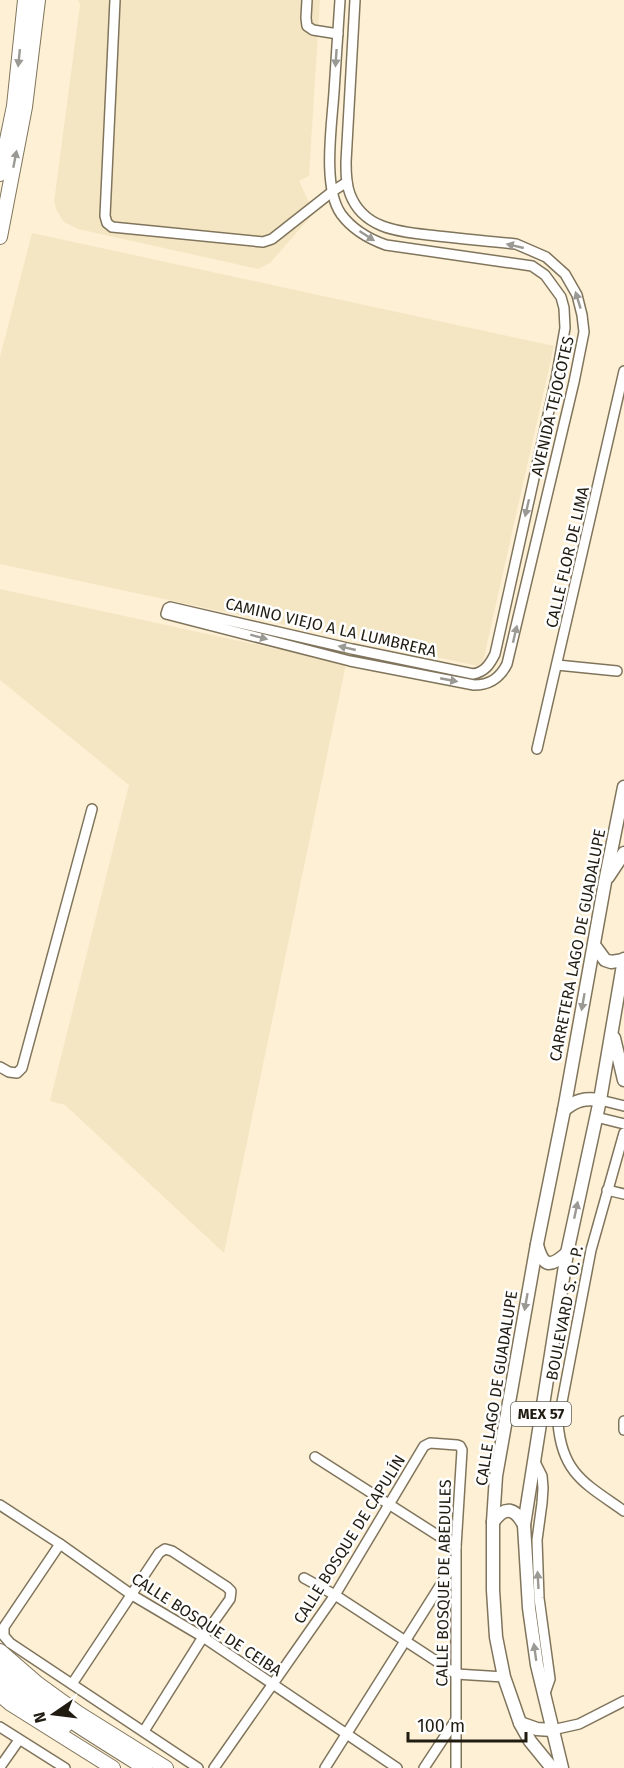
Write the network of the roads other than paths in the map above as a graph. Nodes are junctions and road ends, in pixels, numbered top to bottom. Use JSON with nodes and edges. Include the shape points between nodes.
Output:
{"nodes":[{"id":1,"x":25,"y":0,"type":"edge"},
{"id":2,"x":38,"y":0,"type":"edge"},
{"id":3,"x":115,"y":0,"type":"edge"},
{"id":4,"x":307,"y":0,"type":"edge"},
{"id":5,"x":355,"y":0,"type":"edge"},
{"id":6,"x":338,"y":1,"type":"edge"},
{"id":7,"x":354,"y":21,"type":"junction"},
{"id":8,"x":338,"y":34,"type":"junction"},
{"id":9,"x":0,"y":174,"type":"edge"},
{"id":10,"x":347,"y":182,"type":"junction"},
{"id":11,"x":333,"y":191,"type":"junction"},
{"id":12,"x":0,"y":237,"type":"edge"},
{"id":13,"x":624,"y":371,"type":"edge"},
{"id":14,"x":620,"y":414,"type":"edge"},
{"id":15,"x":557,"y":665,"type":"junction"},
{"id":16,"x":485,"y":668,"type":"joint"},
{"id":17,"x":616,"y":671,"type":"dead end"},
{"id":18,"x":489,"y":683,"type":"joint"},
{"id":19,"x":537,"y":749,"type":"dead end"},
{"id":20,"x":624,"y":788,"type":"edge"},
{"id":21,"x":92,"y":809,"type":"dead end"},
{"id":22,"x":624,"y":853,"type":"edge"},
{"id":23,"x":604,"y":882,"type":"junction"},
{"id":24,"x":594,"y":945,"type":"junction"},
{"id":25,"x":624,"y":959,"type":"edge"},
{"id":26,"x":612,"y":1031,"type":"junction"},
{"id":27,"x":0,"y":1067,"type":"edge"},
{"id":28,"x":624,"y":1080,"type":"edge"},
{"id":29,"x":600,"y":1100,"type":"junction"},
{"id":30,"x":624,"y":1106,"type":"edge"},
{"id":31,"x":564,"y":1110,"type":"junction"},
{"id":32,"x":596,"y":1117,"type":"junction"},
{"id":33,"x":624,"y":1125,"type":"edge"},
{"id":34,"x":624,"y":1133,"type":"edge"},
{"id":35,"x":607,"y":1190,"type":"junction"},
{"id":36,"x":624,"y":1194,"type":"edge"},
{"id":37,"x":537,"y":1244,"type":"junction"},
{"id":38,"x":567,"y":1253,"type":"junction"},
{"id":39,"x":624,"y":1421,"type":"edge"},
{"id":40,"x":624,"y":1430,"type":"edge"},
{"id":41,"x":460,"y":1446,"type":"joint"},
{"id":42,"x":315,"y":1457,"type":"dead end"},
{"id":43,"x":534,"y":1460,"type":"junction"},
{"id":44,"x":389,"y":1504,"type":"junction"},
{"id":45,"x":0,"y":1505,"type":"edge"},
{"id":46,"x":624,"y":1511,"type":"edge"},
{"id":47,"x":493,"y":1522,"type":"junction"},
{"id":48,"x":524,"y":1526,"type":"junction"},
{"id":49,"x":60,"y":1544,"type":"junction"},
{"id":50,"x":456,"y":1547,"type":"junction"},
{"id":51,"x":456,"y":1560,"type":"junction"},
{"id":52,"x":304,"y":1578,"type":"dead end"},
{"id":53,"x":132,"y":1595,"type":"junction"},
{"id":54,"x":335,"y":1595,"type":"junction"},
{"id":55,"x":203,"y":1637,"type":"junction"},
{"id":56,"x":405,"y":1640,"type":"junction"},
{"id":57,"x":0,"y":1651,"type":"edge"},
{"id":58,"x":0,"y":1667,"type":"edge"},
{"id":59,"x":456,"y":1674,"type":"junction"},
{"id":60,"x":504,"y":1677,"type":"junction"},
{"id":61,"x":0,"y":1682,"type":"edge"},
{"id":62,"x":72,"y":1684,"type":"junction"},
{"id":63,"x":273,"y":1684,"type":"junction"},
{"id":64,"x":0,"y":1695,"type":"edge"},
{"id":65,"x":544,"y":1696,"type":"junction"},
{"id":66,"x":624,"y":1701,"type":"edge"},
{"id":67,"x":455,"y":1721,"type":"junction"},
{"id":68,"x":520,"y":1723,"type":"junction"},
{"id":69,"x":0,"y":1727,"type":"edge"},
{"id":70,"x":552,"y":1730,"type":"junction"},
{"id":71,"x":144,"y":1731,"type":"junction"},
{"id":72,"x":348,"y":1733,"type":"junction"},
{"id":73,"x":19,"y":1740,"type":"junction"},
{"id":74,"x":0,"y":1767,"type":"edge"},
{"id":75,"x":65,"y":1768,"type":"edge"},
{"id":76,"x":113,"y":1768,"type":"edge"},
{"id":77,"x":134,"y":1768,"type":"edge"},
{"id":78,"x":145,"y":1768,"type":"edge"},
{"id":79,"x":166,"y":1768,"type":"edge"},
{"id":80,"x":198,"y":1768,"type":"edge"},
{"id":81,"x":214,"y":1768,"type":"edge"},
{"id":82,"x":325,"y":1768,"type":"edge"},
{"id":83,"x":397,"y":1768,"type":"edge"},
{"id":84,"x":424,"y":1768,"type":"edge"},
{"id":85,"x":456,"y":1768,"type":"edge"},
{"id":86,"x":552,"y":1768,"type":"edge"},
{"id":87,"x":562,"y":1768,"type":"edge"}],
"edges":[{"from":1,"to":9,"type":"highway","one_way":true,"via":[[14,106]]},
{"from":12,"to":2,"type":"highway","one_way":true,"via":[[25,107]]},
{"from":3,"to":11,"type":"street","via":[[107,223],[112,227],[263,242],[272,240]]},
{"from":4,"to":8,"type":"street","via":[[307,26]]},
{"from":5,"to":7,"type":"street","name":"AVENIDA TEJOCOTES"},
{"from":6,"to":7,"type":"street"},
{"from":6,"to":8,"type":"street","name":"AVENIDA TEJOCOTES"},
{"from":7,"to":10,"type":"street","name":"AVENIDA TEJOCOTES"},
{"from":8,"to":11,"type":"street","name":"AVENIDA TEJOCOTES","one_way":true,"via":[[329,163]]},
{"from":10,"to":11,"type":"street"},
{"from":18,"to":10,"type":"street","name":"AVENIDA TEJOCOTES","one_way":true,"via":[[507,664],[574,382],[584,332],[577,295],[556,266],[516,244],[384,228],[355,204]]},
{"from":11,"to":16,"type":"street","name":"AVENIDA TEJOCOTES","one_way":true,"via":[[341,214],[373,241],[532,267],[545,275],[561,297],[565,328],[556,379],[495,654]]},
{"from":13,"to":14,"type":"street","name":"CALLE FLOR DE LIMA"},
{"from":14,"to":15,"type":"street","name":"CALLE FLOR DE LIMA"},
{"from":15,"to":17,"type":"street"},
{"from":15,"to":19,"type":"street","name":"CALLE FLOR DE LIMA"},
{"from":16,"to":18,"type":"street","name":"CAMINO VIEJO A LA LUMBRERA","one_way":true,"via":[[473,674],[169,607],[166,614],[372,665],[474,685]]},
{"from":20,"to":23,"type":"main road","name":"CARRETERA LAGO DE GUADALUPE","number":"MEX 57"},
{"from":21,"to":27,"type":"street","via":[[22,1068],[17,1073]]},
{"from":22,"to":23,"type":"main road"},
{"from":23,"to":24,"type":"main road","name":"CARRETERA LAGO DE GUADALUPE","number":"MEX 57"},
{"from":24,"to":25,"type":"main road","via":[[605,960]]},
{"from":24,"to":31,"type":"main road","name":"CARRETERA LAGO DE GUADALUPE","number":"MEX 57","one_way":true},
{"from":25,"to":26,"type":"main road","number":"MEX 57"},
{"from":26,"to":28,"type":"main road"},
{"from":26,"to":29,"type":"main road","number":"MEX 57"},
{"from":29,"to":30,"type":"street"},
{"from":29,"to":31,"type":"main road","via":[[578,1100]]},
{"from":29,"to":32,"type":"main road","number":"MEX 57"},
{"from":31,"to":37,"type":"main road","name":"CALLE LAGO DE GUADALUPE","number":"MEX 57"},
{"from":32,"to":33,"type":"street"},
{"from":38,"to":32,"type":"main road","number":"MEX 57","one_way":true},
{"from":34,"to":35,"type":"street","name":"BOULEVARD S. O. P."},
{"from":35,"to":36,"type":"street"},
{"from":35,"to":46,"type":"street","name":"BOULEVARD S. O. P.","via":[[591,1250],[558,1423],[563,1455],[571,1468],[582,1481]]},
{"from":37,"to":38,"type":"main road","via":[[547,1264]]},
{"from":37,"to":47,"type":"main road","name":"CALLE LAGO DE GUADALUPE","number":"MEX 57","one_way":true,"via":[[502,1437]]},
{"from":38,"to":43,"type":"main road","number":"MEX 57"},
{"from":39,"to":40,"type":"street"},
{"from":41,"to":44,"type":"street","name":"CALLE BOSQUE DE CAPULÍN","via":[[427,1443]]},
{"from":41,"to":50,"type":"street","name":"CALLE BOSQUE DE ABEDULES"},
{"from":42,"to":44,"type":"street"},
{"from":43,"to":48,"type":"main road","number":"MEX 57"},
{"from":65,"to":43,"type":"street","one_way":true,"via":[[550,1679],[539,1598],[537,1540],[543,1488]]},
{"from":44,"to":50,"type":"street"},
{"from":44,"to":54,"type":"street","name":"CALLE BOSQUE DE CAPULÍN"},
{"from":45,"to":49,"type":"street","name":"CALLE BOSQUE DE CEIBA"},
{"from":47,"to":48,"type":"main road","via":[[499,1513],[510,1511],[519,1516]]},
{"from":47,"to":60,"type":"main road","name":"CALLE LAGO DE GUADALUPE","number":"MEX 57","via":[[496,1637]]},
{"from":65,"to":48,"type":"main road","number":"MEX 57","one_way":true,"via":[[529,1608]]},
{"from":49,"to":53,"type":"street","name":"CALLE BOSQUE DE CEIBA"},
{"from":49,"to":62,"type":"street","via":[[4,1628],[4,1635]]},
{"from":50,"to":51,"type":"street","name":"CALLE BOSQUE DE ABEDULES"},
{"from":51,"to":56,"type":"street"},
{"from":51,"to":59,"type":"street","name":"CALLE BOSQUE DE ABEDULES"},
{"from":52,"to":54,"type":"street"},
{"from":53,"to":55,"type":"street","name":"CALLE BOSQUE DE CEIBA"},
{"from":53,"to":55,"type":"street","via":[[159,1553],[165,1549],[172,1551],[231,1591],[230,1599]]},
{"from":53,"to":62,"type":"street"},
{"from":54,"to":56,"type":"street"},
{"from":54,"to":63,"type":"street","name":"CALLE BOSQUE DE CAPULÍN"},
{"from":55,"to":63,"type":"street","name":"CALLE BOSQUE DE CEIBA"},
{"from":55,"to":71,"type":"street"},
{"from":56,"to":59,"type":"street"},
{"from":56,"to":72,"type":"street"},
{"from":57,"to":79,"type":"highway","via":[[78,1713]]},
{"from":58,"to":78,"type":"highway","via":[[65,1717]]},
{"from":59,"to":60,"type":"street"},
{"from":59,"to":67,"type":"street","name":"CALLE BOSQUE DE ABEDULES"},
{"from":60,"to":68,"type":"main road","name":"CALLE LAGO DE GUADALUPE","number":"MEX 57"},
{"from":61,"to":77,"type":"highway","via":[[27,1705]]},
{"from":62,"to":71,"type":"street"},
{"from":63,"to":72,"type":"street","name":"CALLE BOSQUE DE CEIBA"},
{"from":63,"to":81,"type":"street","name":"CALLE BOSQUE DE CAPULÍN"},
{"from":64,"to":76,"type":"highway"},
{"from":65,"to":70,"type":"main road","number":"MEX 57"},
{"from":66,"to":70,"type":"street","via":[[579,1724]]},
{"from":67,"to":84,"type":"street"},
{"from":67,"to":85,"type":"street","name":"CALLE BOSQUE DE ABEDULES"},
{"from":68,"to":70,"type":"main road"},
{"from":68,"to":86,"type":"main road","name":"CALLE LAGO DE GUADALUPE","number":"MEX 57"},
{"from":69,"to":73,"type":"street"},
{"from":70,"to":87,"type":"main road","number":"MEX 57"},
{"from":71,"to":80,"type":"street"},
{"from":72,"to":82,"type":"street"},
{"from":72,"to":83,"type":"street","name":"CALLE BOSQUE DE CEIBA"},
{"from":73,"to":74,"type":"street"},
{"from":73,"to":75,"type":"street"}]}
